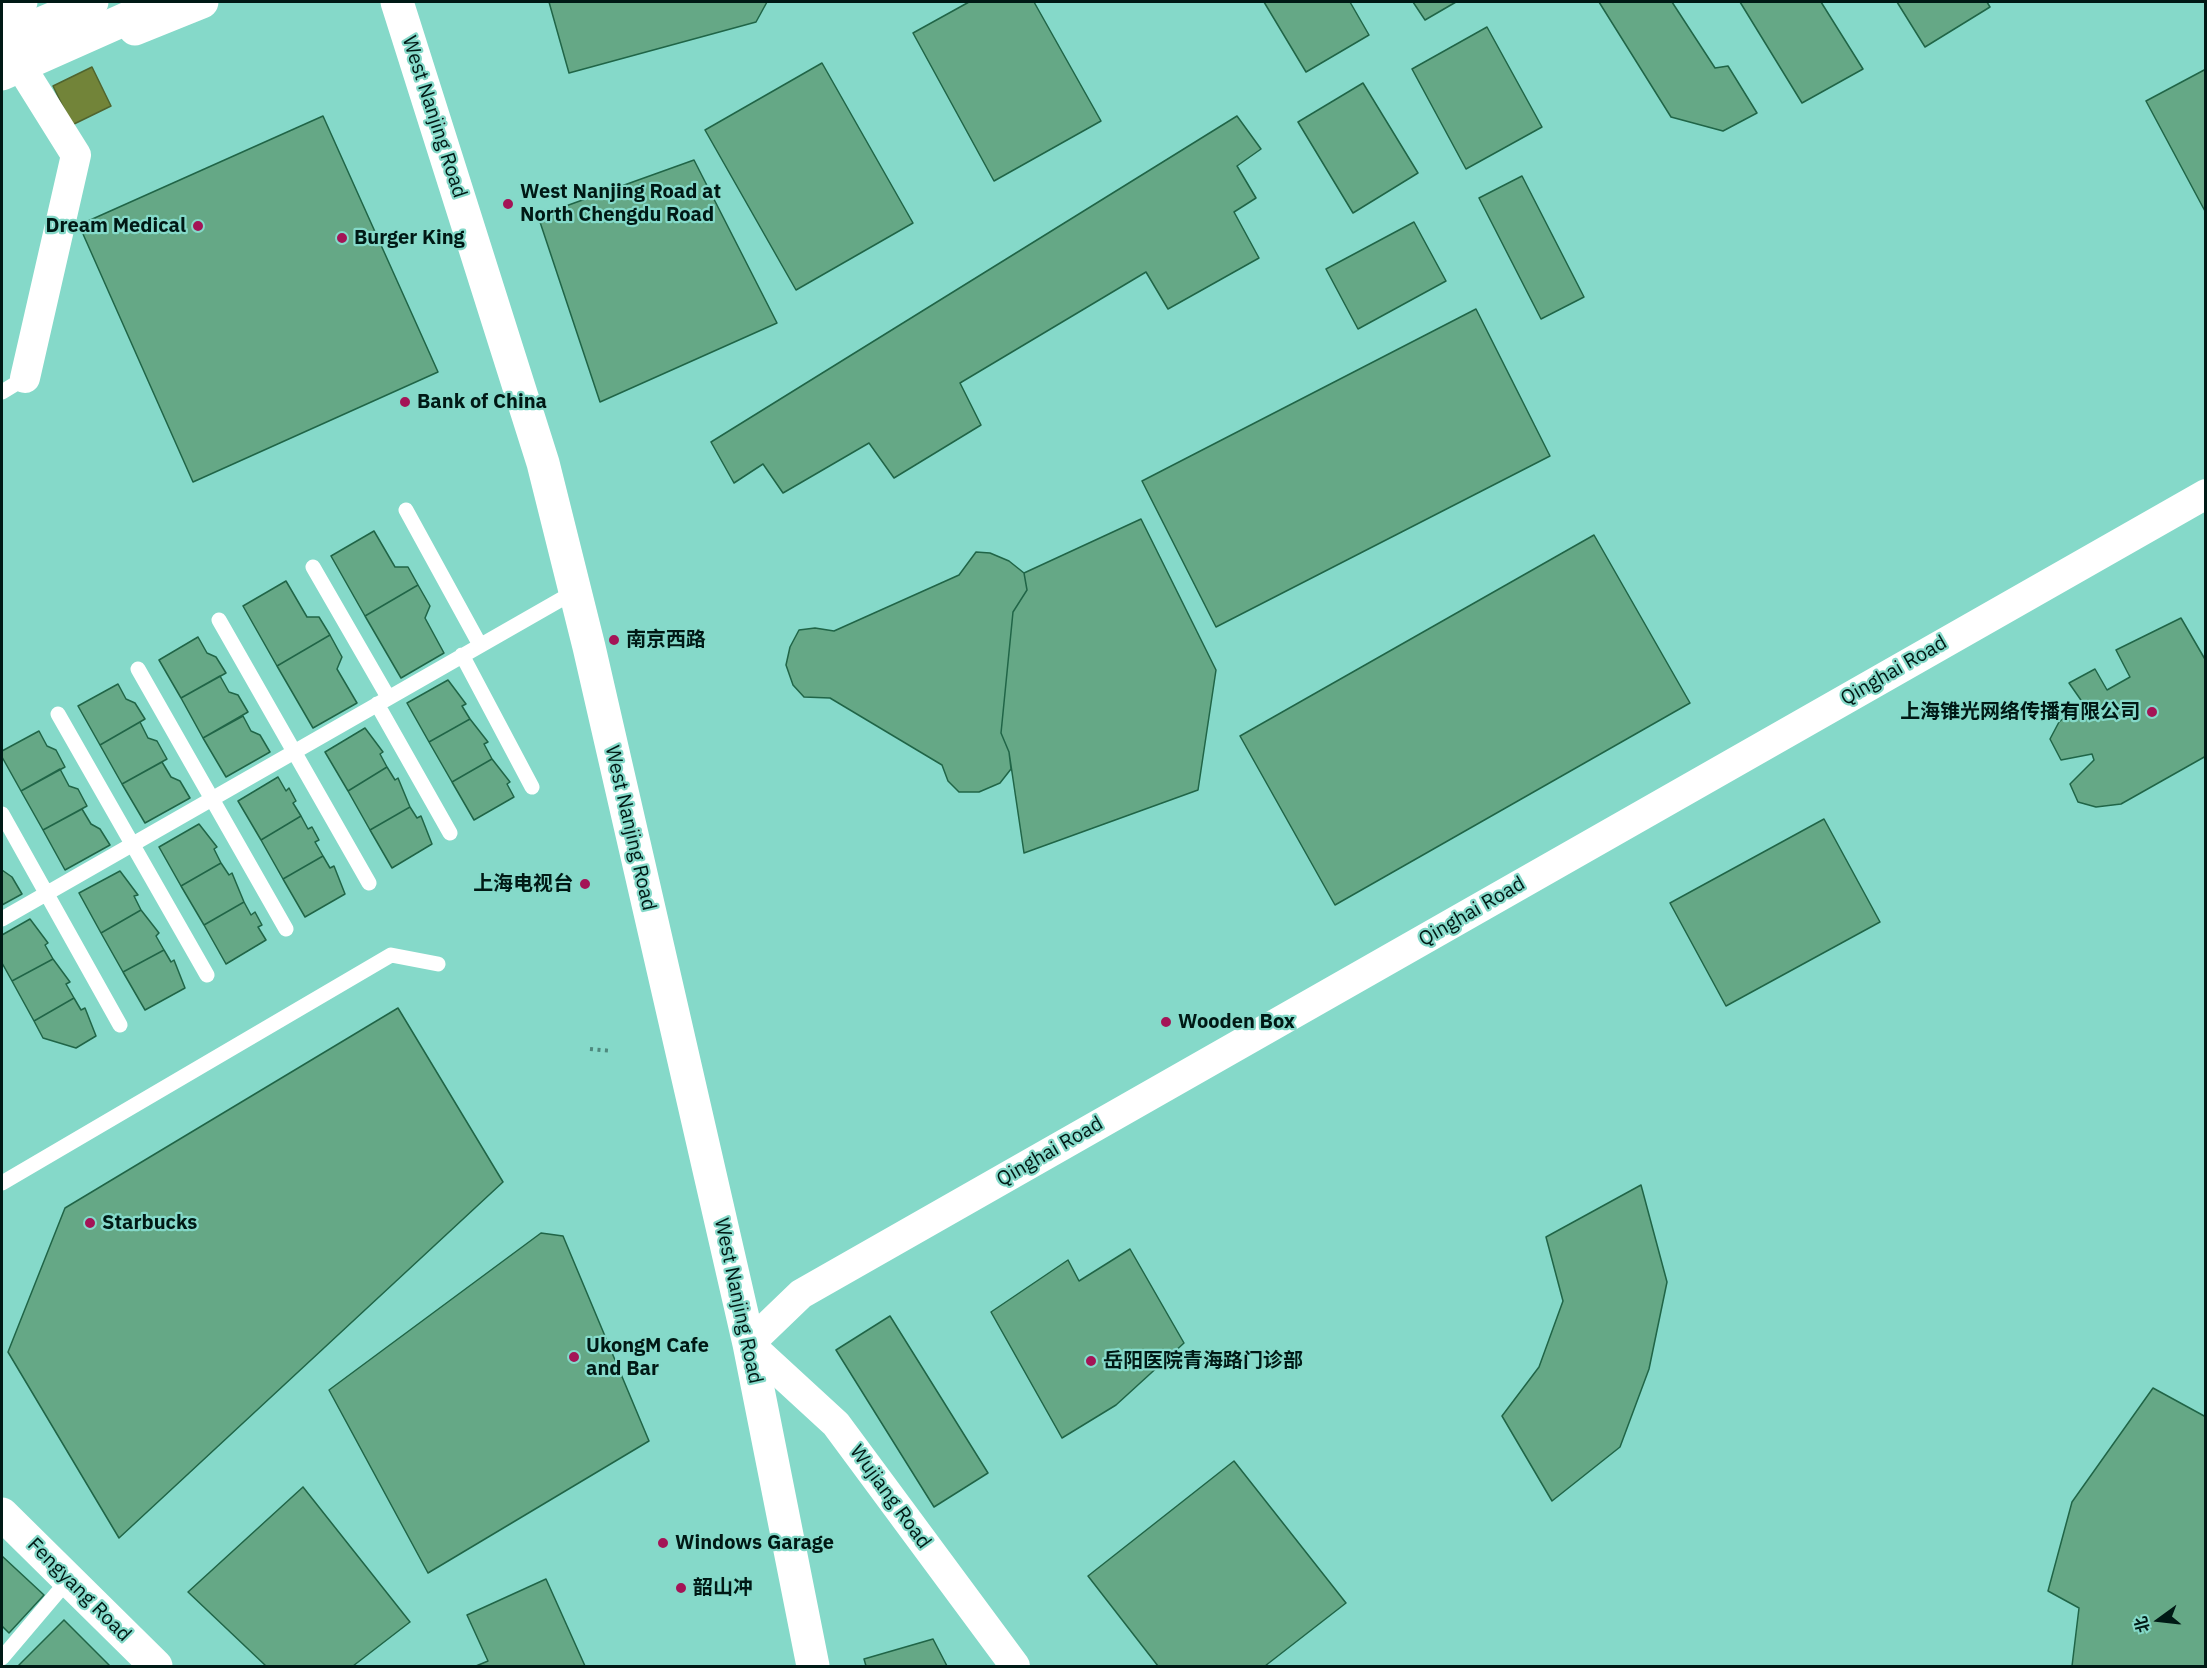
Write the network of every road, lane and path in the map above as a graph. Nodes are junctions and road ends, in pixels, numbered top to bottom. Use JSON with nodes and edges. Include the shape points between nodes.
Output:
{"nodes":[{"id":1,"x":21,"y":2,"type":"edge"},
{"id":2,"x":138,"y":2,"type":"edge"},
{"id":3,"x":397,"y":2,"type":"edge"},
{"id":4,"x":180,"y":5,"type":"edge"},
{"id":5,"x":2,"y":10,"type":"edge"},
{"id":6,"x":99,"y":10,"type":"edge"},
{"id":7,"x":2,"y":40,"type":"edge"},
{"id":8,"x":10,"y":79,"type":"edge"},
{"id":9,"x":13,"y":385,"type":"edge"},
{"id":10,"x":2205,"y":494,"type":"edge"},
{"id":11,"x":406,"y":510,"type":"dead end"},
{"id":12,"x":313,"y":567,"type":"dead end"},
{"id":13,"x":574,"y":592,"type":"junction"},
{"id":14,"x":219,"y":620,"type":"dead end"},
{"id":15,"x":480,"y":645,"type":"junction"},
{"id":16,"x":462,"y":655,"type":"junction"},
{"id":17,"x":138,"y":669,"type":"dead end"},
{"id":18,"x":382,"y":701,"type":"junction"},
{"id":19,"x":58,"y":714,"type":"dead end"},
{"id":20,"x":294,"y":751,"type":"junction"},
{"id":21,"x":532,"y":787,"type":"dead end"},
{"id":22,"x":212,"y":798,"type":"junction"},
{"id":23,"x":2,"y":814,"type":"edge"},
{"id":24,"x":450,"y":833,"type":"dead end"},
{"id":25,"x":131,"y":844,"type":"junction"},
{"id":26,"x":369,"y":883,"type":"dead end"},
{"id":27,"x":46,"y":893,"type":"junction"},
{"id":28,"x":2,"y":919,"type":"edge"},
{"id":29,"x":286,"y":929,"type":"dead end"},
{"id":30,"x":438,"y":964,"type":"dead end"},
{"id":31,"x":207,"y":975,"type":"dead end"},
{"id":32,"x":120,"y":1025,"type":"dead end"},
{"id":33,"x":590,"y":1049,"type":"dead end"},
{"id":34,"x":612,"y":1051,"type":"dead end"},
{"id":35,"x":2,"y":1183,"type":"edge"},
{"id":36,"x":749,"y":1344,"type":"junction"},
{"id":37,"x":2,"y":1514,"type":"edge"},
{"id":38,"x":69,"y":1579,"type":"junction"},
{"id":39,"x":2,"y":1658,"type":"edge"},
{"id":40,"x":156,"y":1666,"type":"edge"},
{"id":41,"x":813,"y":1666,"type":"edge"},
{"id":42,"x":1015,"y":1666,"type":"edge"}],
"edges":[{"from":1,"to":5,"type":"main road"},
{"from":2,"to":6,"type":"main road"},
{"from":3,"to":13,"type":"main road","name":"West Nanjing Road","via":[[543,463]]},
{"from":4,"to":6,"type":"main road"},
{"from":4,"to":8,"type":"main road"},
{"from":6,"to":7,"type":"main road"},
{"from":6,"to":8,"type":"main road"},
{"from":8,"to":9,"type":"street","via":[[76,155]]},
{"from":10,"to":36,"type":"street","name":"Qinghai Road","via":[[801,1294]]},
{"from":11,"to":15,"type":"lane"},
{"from":12,"to":18,"type":"lane"},
{"from":13,"to":15,"type":"lane"},
{"from":13,"to":36,"type":"main road","name":"West Nanjing Road"},
{"from":14,"to":20,"type":"lane"},
{"from":15,"to":16,"type":"lane"},
{"from":16,"to":18,"type":"lane"},
{"from":16,"to":21,"type":"lane"},
{"from":17,"to":22,"type":"lane"},
{"from":18,"to":20,"type":"lane"},
{"from":18,"to":24,"type":"lane"},
{"from":19,"to":25,"type":"lane"},
{"from":20,"to":22,"type":"lane"},
{"from":20,"to":26,"type":"lane"},
{"from":22,"to":25,"type":"lane"},
{"from":22,"to":29,"type":"lane"},
{"from":23,"to":27,"type":"lane"},
{"from":25,"to":27,"type":"lane"},
{"from":25,"to":31,"type":"lane"},
{"from":27,"to":28,"type":"lane"},
{"from":27,"to":32,"type":"lane"},
{"from":30,"to":35,"type":"lane","via":[[391,955]]},
{"from":33,"to":34,"type":"path"},
{"from":36,"to":41,"type":"main road","name":"West Nanjing Road"},
{"from":36,"to":42,"type":"street","name":"Wujiang Road","via":[[836,1424]]},
{"from":37,"to":38,"type":"main road","name":"Fengyang Road"},
{"from":38,"to":39,"type":"lane"},
{"from":38,"to":40,"type":"main road","name":"Fengyang Road"}]}
